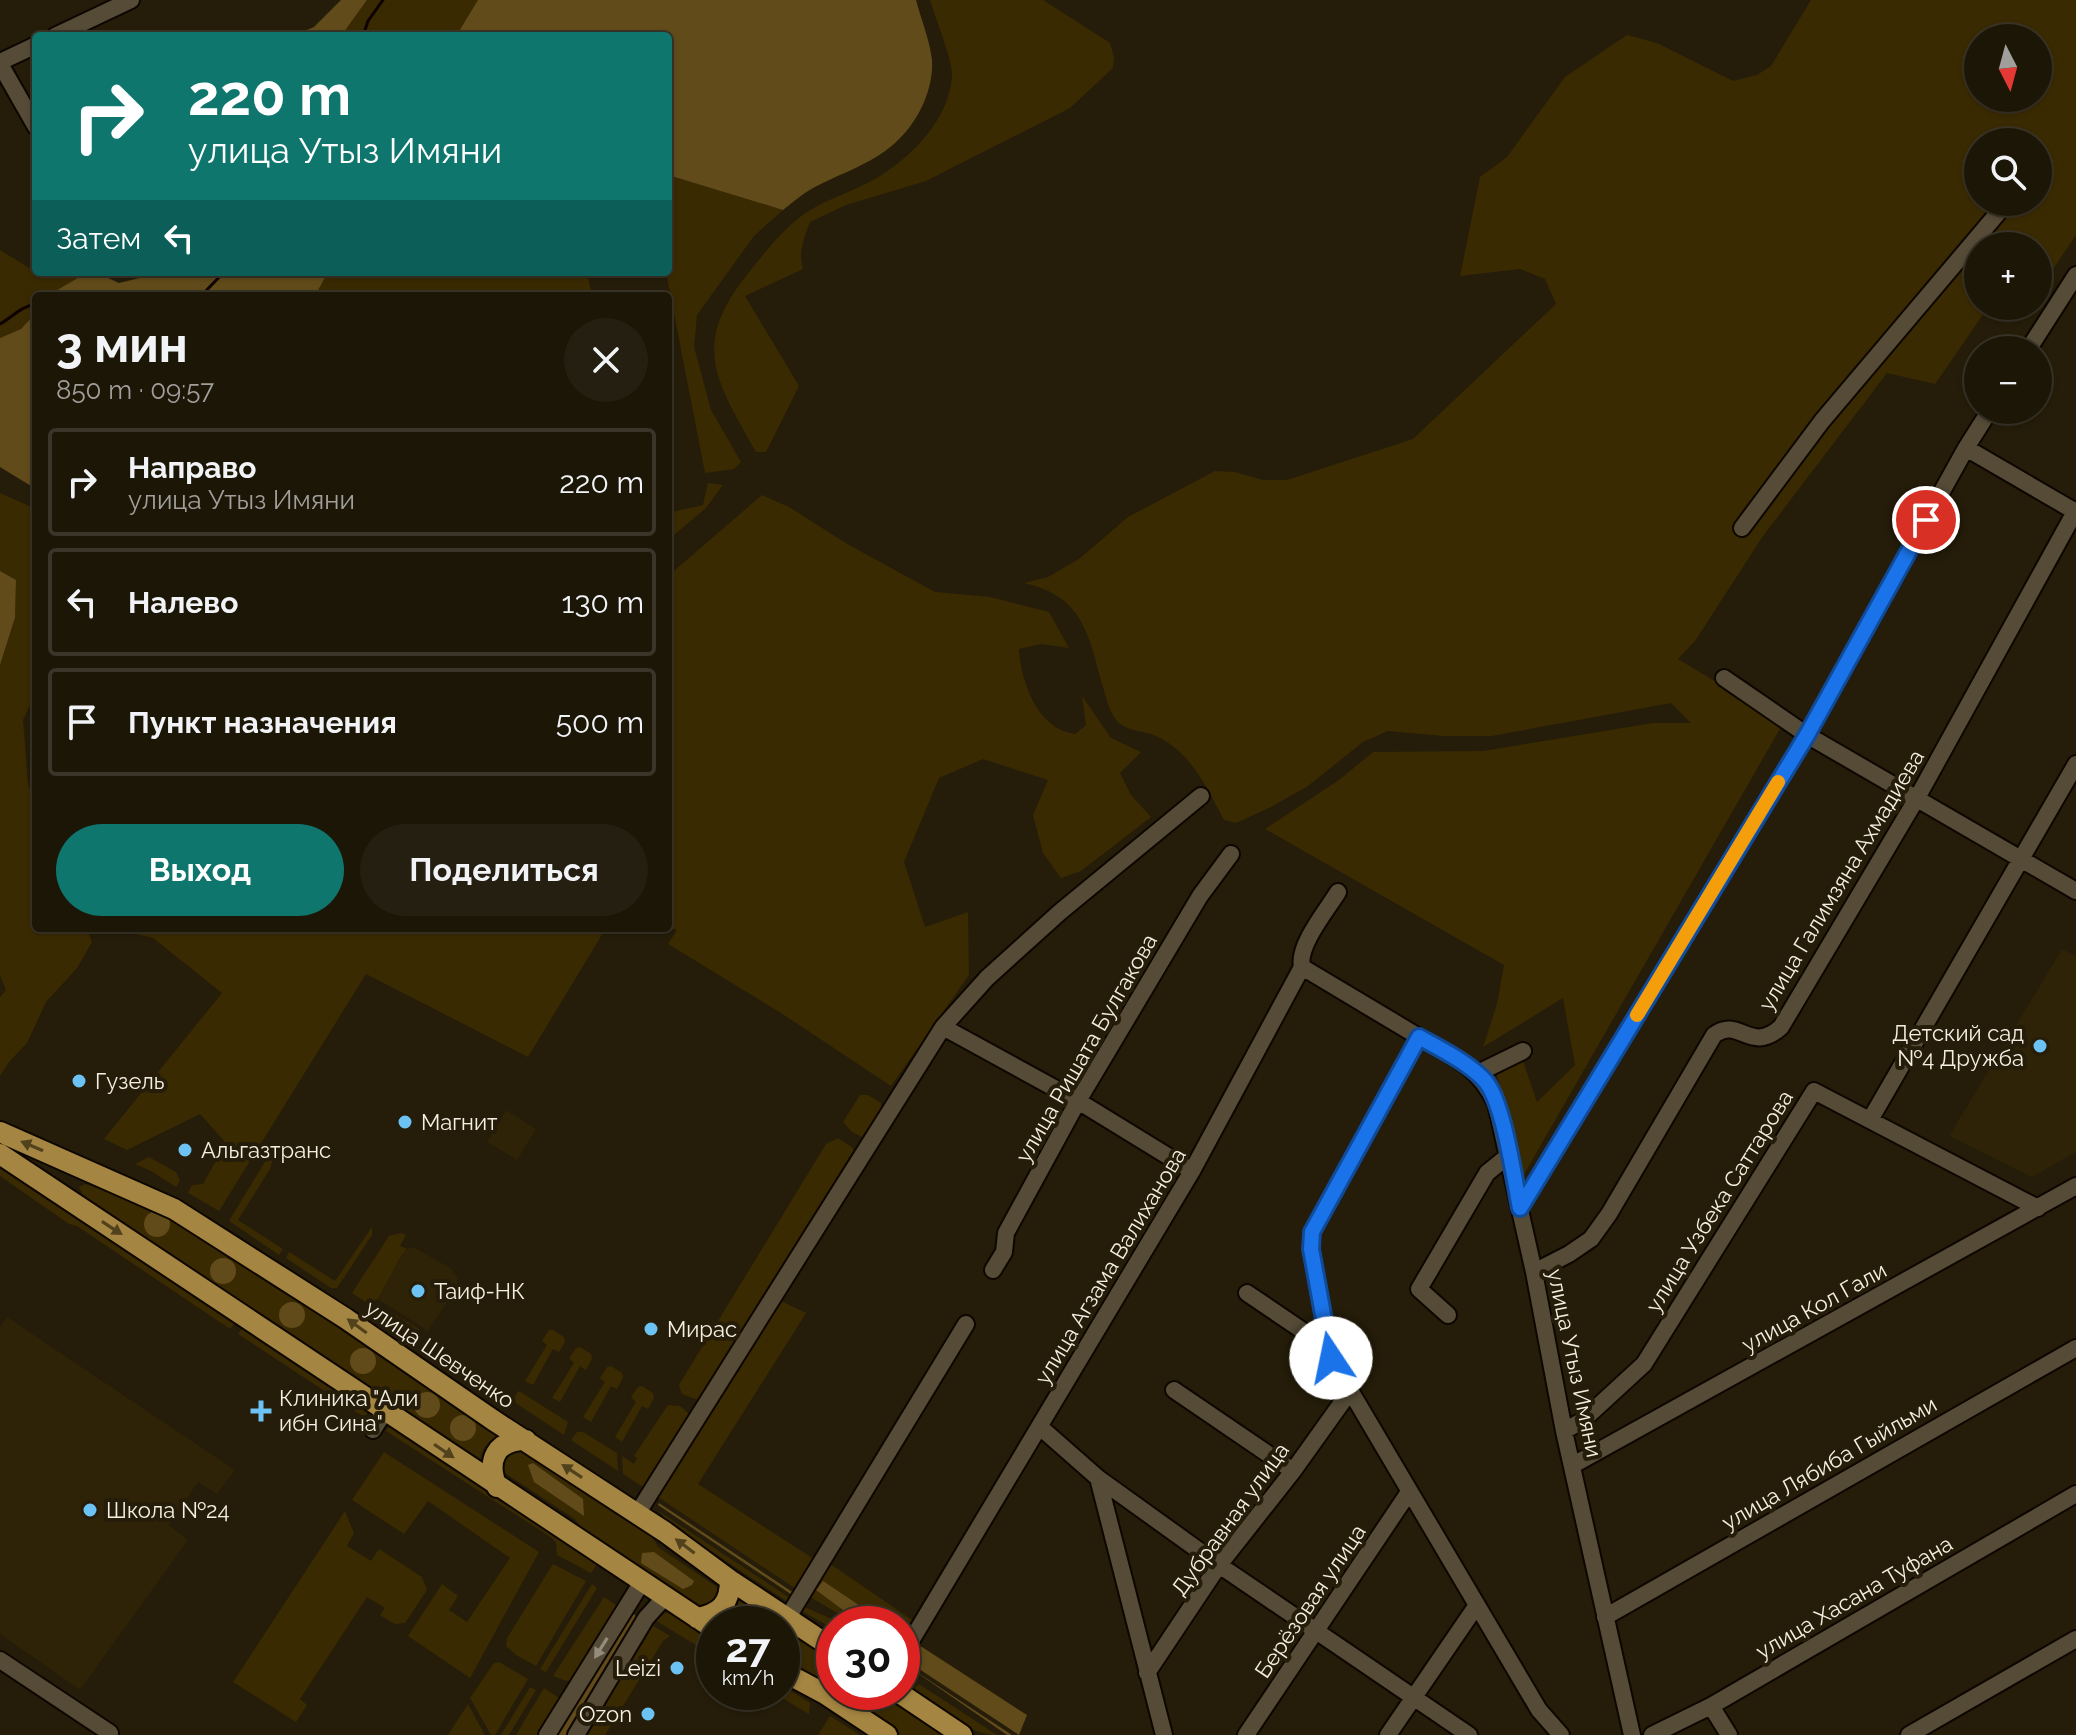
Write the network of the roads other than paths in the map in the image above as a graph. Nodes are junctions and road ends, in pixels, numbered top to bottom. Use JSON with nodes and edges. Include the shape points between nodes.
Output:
{"nodes":[{"id":1,"x":131,"y":0,"type":"edge"},
{"id":2,"x":63,"y":32,"type":"edge"},
{"id":3,"x":32,"y":47,"type":"edge"},
{"id":4,"x":0,"y":63,"type":"edge"},
{"id":5,"x":32,"y":120,"type":"edge"},
{"id":6,"x":1995,"y":216,"type":"edge"},
{"id":7,"x":2076,"y":275,"type":"edge"},
{"id":8,"x":2037,"y":336,"type":"edge"},
{"id":9,"x":1981,"y":424,"type":"edge"},
{"id":10,"x":1966,"y":448,"type":"junction"},
{"id":11,"x":2076,"y":511,"type":"edge"},
{"id":12,"x":1742,"y":528,"type":"dead end"},
{"id":13,"x":1724,"y":678,"type":"dead end"},
{"id":14,"x":1807,"y":735,"type":"junction"},
{"id":15,"x":2076,"y":764,"type":"edge"},
{"id":16,"x":1201,"y":796,"type":"dead end"},
{"id":17,"x":1917,"y":798,"type":"junction"},
{"id":18,"x":1231,"y":854,"type":"dead end"},
{"id":19,"x":2021,"y":858,"type":"junction"},
{"id":20,"x":2076,"y":891,"type":"edge"},
{"id":21,"x":1338,"y":892,"type":"dead end"},
{"id":22,"x":1302,"y":967,"type":"junction"},
{"id":23,"x":943,"y":1027,"type":"junction"},
{"id":24,"x":1419,"y":1037,"type":"junction"},
{"id":25,"x":1523,"y":1051,"type":"dead end"},
{"id":26,"x":1476,"y":1074,"type":"junction"},
{"id":27,"x":1078,"y":1101,"type":"junction"},
{"id":28,"x":1870,"y":1120,"type":"junction"},
{"id":29,"x":0,"y":1132,"type":"edge"},
{"id":30,"x":0,"y":1154,"type":"edge"},
{"id":31,"x":1509,"y":1155,"type":"junction"},
{"id":32,"x":1192,"y":1171,"type":"junction"},
{"id":33,"x":98,"y":1174,"type":"junction"},
{"id":34,"x":2071,"y":1189,"type":"edge"},
{"id":35,"x":1520,"y":1208,"type":"junction"},
{"id":36,"x":2038,"y":1208,"type":"junction"},
{"id":37,"x":2076,"y":1208,"type":"edge"},
{"id":38,"x":83,"y":1209,"type":"junction"},
{"id":39,"x":993,"y":1270,"type":"dead end"},
{"id":40,"x":1534,"y":1272,"type":"junction"},
{"id":41,"x":1247,"y":1293,"type":"dead end"},
{"id":42,"x":1448,"y":1315,"type":"dead end"},
{"id":43,"x":966,"y":1324,"type":"dead end"},
{"id":44,"x":2076,"y":1348,"type":"edge"},
{"id":45,"x":1331,"y":1358,"type":"junction"},
{"id":46,"x":1174,"y":1390,"type":"dead end"},
{"id":47,"x":1352,"y":1394,"type":"junction"},
{"id":48,"x":385,"y":1411,"type":"junction"},
{"id":49,"x":1040,"y":1427,"type":"junction"},
{"id":50,"x":373,"y":1430,"type":"dead end"},
{"id":51,"x":1564,"y":1431,"type":"junction"},
{"id":52,"x":526,"y":1440,"type":"junction"},
{"id":53,"x":1573,"y":1465,"type":"junction"},
{"id":54,"x":1293,"y":1471,"type":"junction"},
{"id":55,"x":1098,"y":1478,"type":"junction"},
{"id":56,"x":497,"y":1487,"type":"junction"},
{"id":57,"x":1409,"y":1492,"type":"junction"},
{"id":58,"x":2076,"y":1494,"type":"edge"},
{"id":59,"x":637,"y":1514,"type":"junction"},
{"id":60,"x":1219,"y":1565,"type":"junction"},
{"id":61,"x":730,"y":1580,"type":"junction"},
{"id":62,"x":642,"y":1582,"type":"junction"},
{"id":63,"x":665,"y":1597,"type":"junction"},
{"id":64,"x":1477,"y":1605,"type":"junction"},
{"id":65,"x":724,"y":1606,"type":"edge"},
{"id":66,"x":771,"y":1606,"type":"edge"},
{"id":67,"x":795,"y":1606,"type":"edge"},
{"id":68,"x":1605,"y":1617,"type":"junction"},
{"id":69,"x":696,"y":1618,"type":"edge"},
{"id":70,"x":920,"y":1626,"type":"edge"},
{"id":71,"x":1316,"y":1629,"type":"junction"},
{"id":72,"x":2076,"y":1639,"type":"edge"},
{"id":73,"x":0,"y":1660,"type":"edge"},
{"id":74,"x":1147,"y":1673,"type":"junction"},
{"id":75,"x":800,"y":1681,"type":"edge"},
{"id":76,"x":1414,"y":1696,"type":"junction"},
{"id":77,"x":1711,"y":1706,"type":"junction"},
{"id":78,"x":920,"y":1707,"type":"edge"},
{"id":79,"x":1542,"y":1728,"type":"edge"},
{"id":80,"x":110,"y":1733,"type":"edge"},
{"id":81,"x":547,"y":1735,"type":"edge"},
{"id":82,"x":576,"y":1735,"type":"edge"},
{"id":83,"x":887,"y":1735,"type":"edge"},
{"id":84,"x":962,"y":1735,"type":"edge"},
{"id":85,"x":1164,"y":1735,"type":"edge"},
{"id":86,"x":1246,"y":1735,"type":"edge"},
{"id":87,"x":1388,"y":1735,"type":"edge"},
{"id":88,"x":1469,"y":1735,"type":"edge"},
{"id":89,"x":1561,"y":1735,"type":"edge"},
{"id":90,"x":1632,"y":1735,"type":"edge"},
{"id":91,"x":1652,"y":1735,"type":"edge"},
{"id":92,"x":1729,"y":1735,"type":"edge"},
{"id":93,"x":1909,"y":1735,"type":"edge"}],
"edges":[{"from":1,"to":2,"type":"street"},
{"from":3,"to":4,"type":"street"},
{"from":4,"to":5,"type":"street"},
{"from":6,"to":12,"type":"street","via":[[1822,421]]},
{"from":7,"to":8,"type":"street"},
{"from":9,"to":10,"type":"street"},
{"from":10,"to":11,"type":"street"},
{"from":10,"to":14,"type":"street"},
{"from":11,"to":17,"type":"street","name":"улица Галимзяна Ахмадиева"},
{"from":13,"to":14,"type":"street"},
{"from":14,"to":17,"type":"street"},
{"from":14,"to":35,"type":"street"},
{"from":15,"to":19,"type":"street"},
{"from":16,"to":23,"type":"street","via":[[1060,912],[987,978]]},
{"from":17,"to":19,"type":"street"},
{"from":17,"to":40,"type":"street","name":"улица Галимзяна Ахмадиева","via":[[1781,1027],[1761,1038],[1730,1029],[1714,1035],[1591,1239]]},
{"from":18,"to":27,"type":"street","name":"улица Ришата Булгакова","via":[[1200,896]]},
{"from":19,"to":20,"type":"street"},
{"from":19,"to":28,"type":"street"},
{"from":21,"to":22,"type":"street","name":"улица Агзама Валиханова","via":[[1304,946]]},
{"from":22,"to":24,"type":"street","name":"улица Утыз Имяни"},
{"from":22,"to":32,"type":"street","name":"улица Агзама Валиханова"},
{"from":23,"to":27,"type":"street"},
{"from":23,"to":59,"type":"street"},
{"from":24,"to":26,"type":"street","name":"улица Утыз Имяни"},
{"from":24,"to":45,"type":"street","via":[[1312,1232]]},
{"from":25,"to":26,"type":"street"},
{"from":26,"to":31,"type":"street","name":"улица Утыз Имяни","via":[[1496,1104]]},
{"from":27,"to":32,"type":"street"},
{"from":27,"to":39,"type":"street","name":"улица Ришата Булгакова","via":[[1006,1233],[1004,1252]]},
{"from":28,"to":36,"type":"street"},
{"from":28,"to":51,"type":"street","name":"улица Узбека Саттарова","via":[[1814,1091],[1644,1364]]},
{"from":33,"to":29,"type":"main road","name":"улица Шевченко","one_way":true},
{"from":30,"to":38,"type":"main road"},
{"from":31,"to":35,"type":"street","name":"улица Утыз Имяни"},
{"from":31,"to":42,"type":"street","via":[[1487,1173],[1419,1289]]},
{"from":32,"to":49,"type":"street","name":"улица Агзама Валиханова"},
{"from":33,"to":38,"type":"main road","via":[[76,1182],[75,1195]]},
{"from":52,"to":33,"type":"main road","name":"улица Шевченко","one_way":true,"via":[[174,1209]]},
{"from":34,"to":36,"type":"street","name":"улица Кол Гали"},
{"from":34,"to":37,"type":"street"},
{"from":35,"to":40,"type":"street","name":"улица Утыз Имяни"},
{"from":36,"to":53,"type":"street","name":"улица Кол Гали"},
{"from":38,"to":48,"type":"main road","one_way":true},
{"from":40,"to":51,"type":"street","name":"улица Утыз Имяни"},
{"from":41,"to":45,"type":"street","via":[[1309,1335]]},
{"from":43,"to":67,"type":"street"},
{"from":44,"to":68,"type":"street","name":"улица Лябиба Гыйльми"},
{"from":45,"to":47,"type":"street"},
{"from":46,"to":54,"type":"street"},
{"from":47,"to":54,"type":"street","name":"Дубравная улица"},
{"from":47,"to":57,"type":"street"},
{"from":48,"to":50,"type":"street"},
{"from":48,"to":56,"type":"main road","one_way":true},
{"from":49,"to":55,"type":"street"},
{"from":49,"to":70,"type":"street","name":"улица Агзама Валиханова"},
{"from":51,"to":53,"type":"street","name":"улица Утыз Имяни"},
{"from":52,"to":56,"type":"main road","via":[[508,1442],[496,1452],[492,1468]]},
{"from":59,"to":52,"type":"main road","name":"улица Шевченко","one_way":true},
{"from":53,"to":68,"type":"street","name":"улица Утыз Имяни"},
{"from":54,"to":60,"type":"street","name":"Дубравная улица"},
{"from":55,"to":60,"type":"street"},
{"from":55,"to":74,"type":"street"},
{"from":56,"to":62,"type":"main road"},
{"from":57,"to":64,"type":"street"},
{"from":57,"to":71,"type":"street","name":"Берёзовая улица"},
{"from":58,"to":77,"type":"street","name":"улица Хасана Туфана"},
{"from":61,"to":59,"type":"main road","name":"улица Шевченко","one_way":true},
{"from":60,"to":71,"type":"street"},
{"from":60,"to":74,"type":"street","name":"Дубравная улица"},
{"from":61,"to":65,"type":"main road"},
{"from":61,"to":66,"type":"main road","name":"улица Шевченко"},
{"from":62,"to":63,"type":"main road"},
{"from":62,"to":81,"type":"street","one_way":true},
{"from":63,"to":69,"type":"main road"},
{"from":63,"to":82,"type":"street","via":[[646,1618]]},
{"from":64,"to":76,"type":"street"},
{"from":64,"to":79,"type":"street"},
{"from":68,"to":90,"type":"street","name":"улица Утыз Имяни"},
{"from":71,"to":76,"type":"street"},
{"from":71,"to":86,"type":"street","name":"Берёзовая улица"},
{"from":72,"to":93,"type":"street"},
{"from":73,"to":80,"type":"street"},
{"from":74,"to":85,"type":"street"},
{"from":75,"to":83,"type":"main road"},
{"from":76,"to":87,"type":"street"},
{"from":76,"to":88,"type":"street"},
{"from":77,"to":91,"type":"street","name":"улица Хасана Туфана"},
{"from":77,"to":92,"type":"street"},
{"from":78,"to":84,"type":"main road"},
{"from":79,"to":89,"type":"street"}]}
